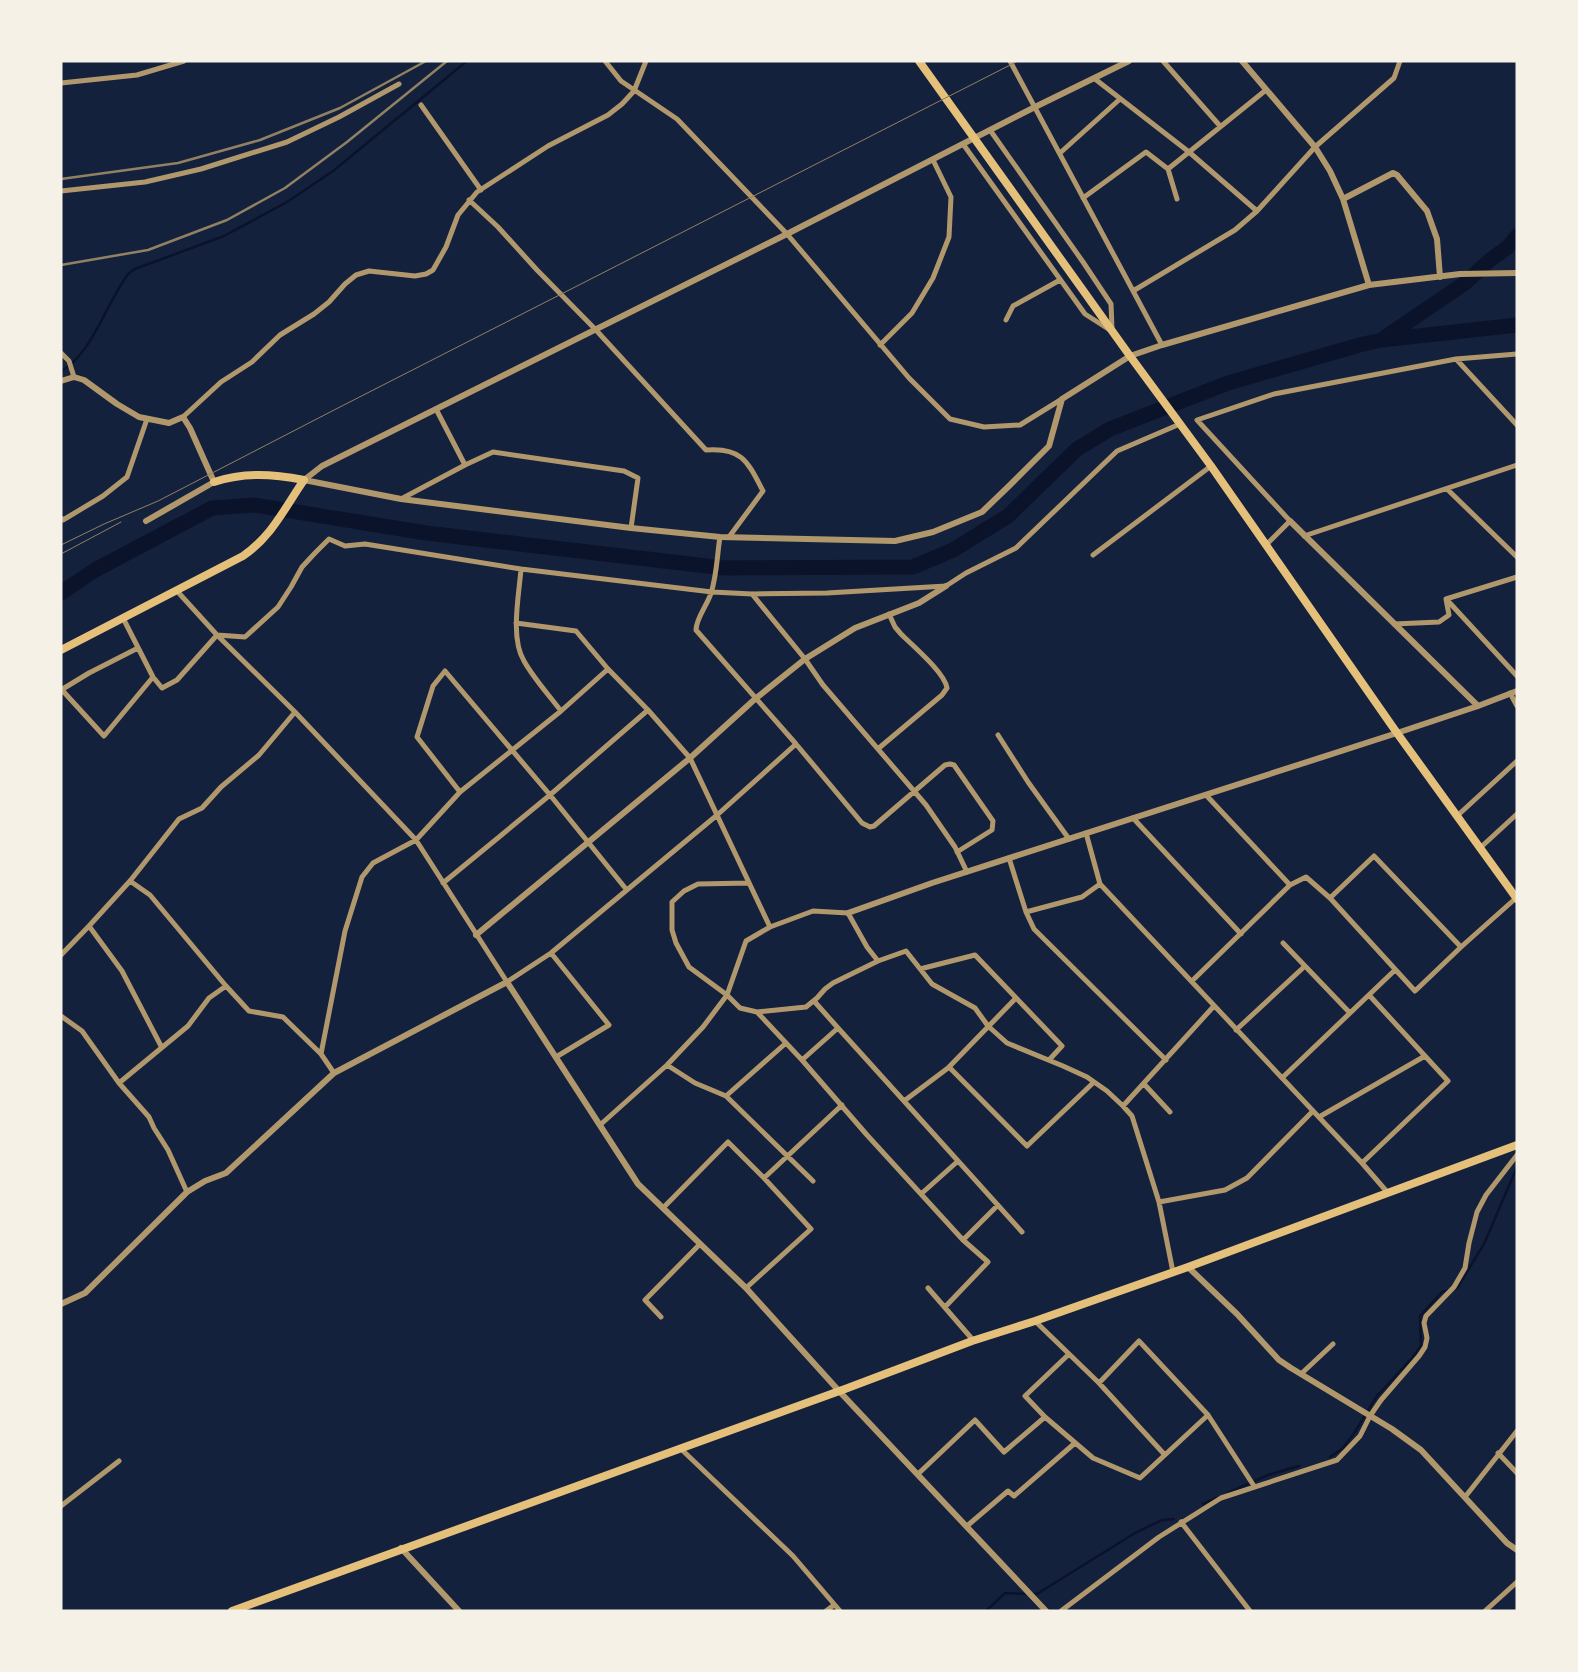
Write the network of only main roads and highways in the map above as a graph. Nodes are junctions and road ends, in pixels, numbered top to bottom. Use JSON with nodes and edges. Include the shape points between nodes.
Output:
{"nodes":[{"id":1,"x":919,"y":61,"type":"edge"},
{"id":2,"x":214,"y":482,"type":"road end"},
{"id":3,"x":61,"y":650,"type":"edge"},
{"id":4,"x":1516,"y":899,"type":"edge"},
{"id":5,"x":1517,"y":1145,"type":"edge"},
{"id":6,"x":232,"y":1611,"type":"edge"}],
"edges":[{"from":1,"to":4,"type":"main road","via":[[1211,466]]},
{"from":2,"to":3,"type":"main road","via":[[249,474],[304,480],[264,539],[243,556]]},
{"from":5,"to":6,"type":"main road","via":[[1188,1267],[1036,1322],[973,1340]]}]}
